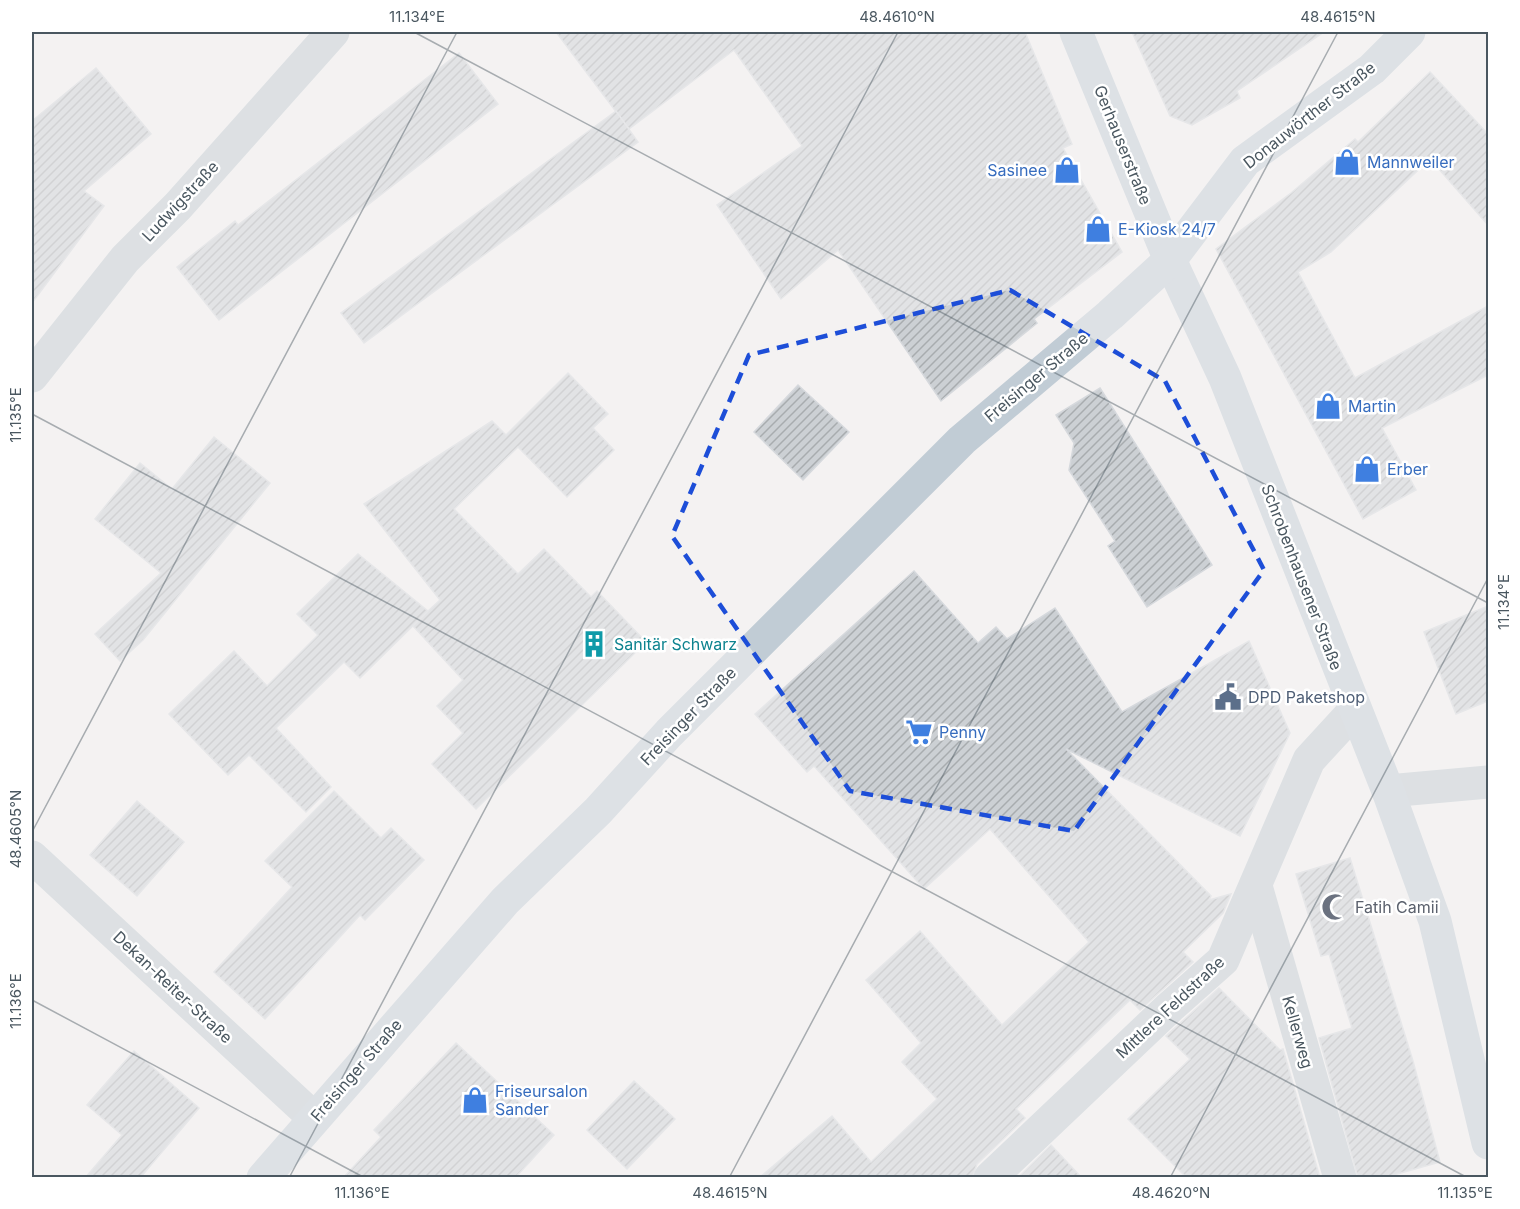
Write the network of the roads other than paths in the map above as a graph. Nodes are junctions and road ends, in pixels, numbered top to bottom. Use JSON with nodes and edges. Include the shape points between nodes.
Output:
{"nodes":[{"id":1,"x":333,"y":32,"type":"edge"},
{"id":2,"x":1076,"y":32,"type":"edge"},
{"id":3,"x":1409,"y":32,"type":"edge"},
{"id":4,"x":1170,"y":260,"type":"junction"},
{"id":5,"x":32,"y":375,"type":"edge"},
{"id":6,"x":1354,"y":711,"type":"junction"},
{"id":7,"x":1488,"y":782,"type":"edge"},
{"id":8,"x":1388,"y":791,"type":"junction"},
{"id":9,"x":32,"y":856,"type":"edge"},
{"id":10,"x":1256,"y":886,"type":"junction"},
{"id":11,"x":314,"y":1118,"type":"junction"},
{"id":12,"x":1488,"y":1143,"type":"edge"},
{"id":13,"x":262,"y":1178,"type":"edge"},
{"id":14,"x":990,"y":1178,"type":"edge"},
{"id":15,"x":1340,"y":1178,"type":"edge"}],
"edges":[{"from":1,"to":5,"type":"street","name":"Ludwigstraße","via":[[178,206],[124,260]]},
{"from":2,"to":4,"type":"main road","name":"Gerhauserstraße"},
{"from":3,"to":4,"type":"main road","name":"Donauwörther Straße","via":[[1372,69],[1245,161]]},
{"from":4,"to":6,"type":"main road","name":"Schrobenhausener Straße","via":[[1226,378]]},
{"from":4,"to":11,"type":"main road","name":"Freisinger Straße","via":[[954,447],[505,901]]},
{"from":6,"to":8,"type":"main road","name":"Schrobenhausener Straße"},
{"from":6,"to":10,"type":"street","name":"Mittlere Feldstraße","via":[[1309,760]]},
{"from":7,"to":8,"type":"street"},
{"from":8,"to":12,"type":"main road","name":"Schrobenhausener Straße","via":[[1435,921]]},
{"from":9,"to":11,"type":"street","name":"Dekan-Reiter-Straße"},
{"from":10,"to":14,"type":"street","name":"Mittlere Feldstraße","via":[[1223,960]]},
{"from":10,"to":15,"type":"street","name":"Kellerweg"},
{"from":11,"to":13,"type":"main road","name":"Freisinger Straße"}]}
